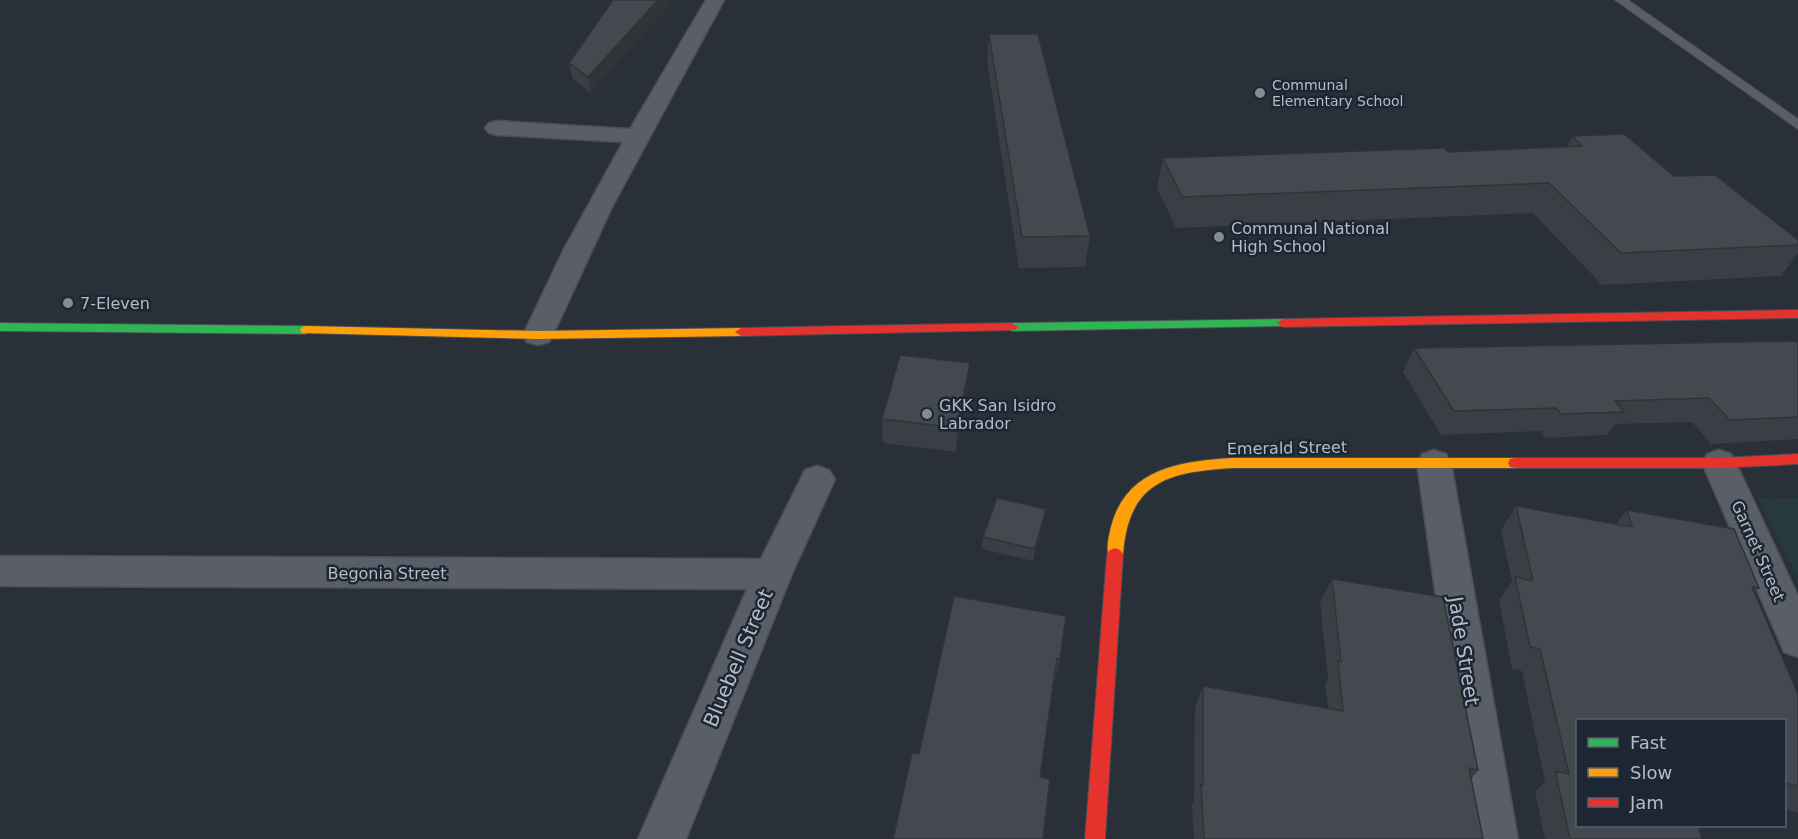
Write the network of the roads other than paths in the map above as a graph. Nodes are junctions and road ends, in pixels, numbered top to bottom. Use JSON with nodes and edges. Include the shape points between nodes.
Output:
{"nodes":[{"id":1,"x":715,"y":0,"type":"edge"},
{"id":2,"x":1621,"y":0,"type":"edge"},
{"id":3,"x":1798,"y":125,"type":"edge"},
{"id":4,"x":497,"y":128,"type":"dead end"},
{"id":5,"x":638,"y":136,"type":"junction"},
{"id":6,"x":1798,"y":314,"type":"edge"},
{"id":7,"x":0,"y":327,"type":"edge"},
{"id":8,"x":538,"y":335,"type":"junction"},
{"id":9,"x":1798,"y":459,"type":"edge"},
{"id":10,"x":1434,"y":463,"type":"junction"},
{"id":11,"x":1719,"y":463,"type":"junction"},
{"id":12,"x":817,"y":479,"type":"dead end"},
{"id":13,"x":0,"y":570,"type":"edge"},
{"id":14,"x":773,"y":574,"type":"junction"},
{"id":15,"x":1798,"y":640,"type":"edge"},
{"id":16,"x":662,"y":839,"type":"edge"},
{"id":17,"x":1095,"y":839,"type":"edge"},
{"id":18,"x":1494,"y":839,"type":"edge"}],
"edges":[{"from":1,"to":5,"type":"street"},
{"from":2,"to":3,"type":"lane"},
{"from":4,"to":5,"type":"street"},
{"from":5,"to":8,"type":"street","via":[[568,267]]},
{"from":6,"to":8,"type":"street"},
{"from":7,"to":8,"type":"street"},
{"from":9,"to":11,"type":"street","name":"Emerald Street"},
{"from":10,"to":11,"type":"street","name":"Emerald Street"},
{"from":10,"to":17,"type":"street","name":"Emerald Street","via":[[1187,466],[1148,480],[1127,503],[1117,530]]},
{"from":10,"to":18,"type":"street","name":"Jade Street"},
{"from":11,"to":15,"type":"street","name":"Garnet Street"},
{"from":12,"to":14,"type":"street","name":"Bluebell Street"},
{"from":13,"to":14,"type":"street","name":"Begonia Street"},
{"from":14,"to":16,"type":"street","name":"Bluebell Street"}]}
